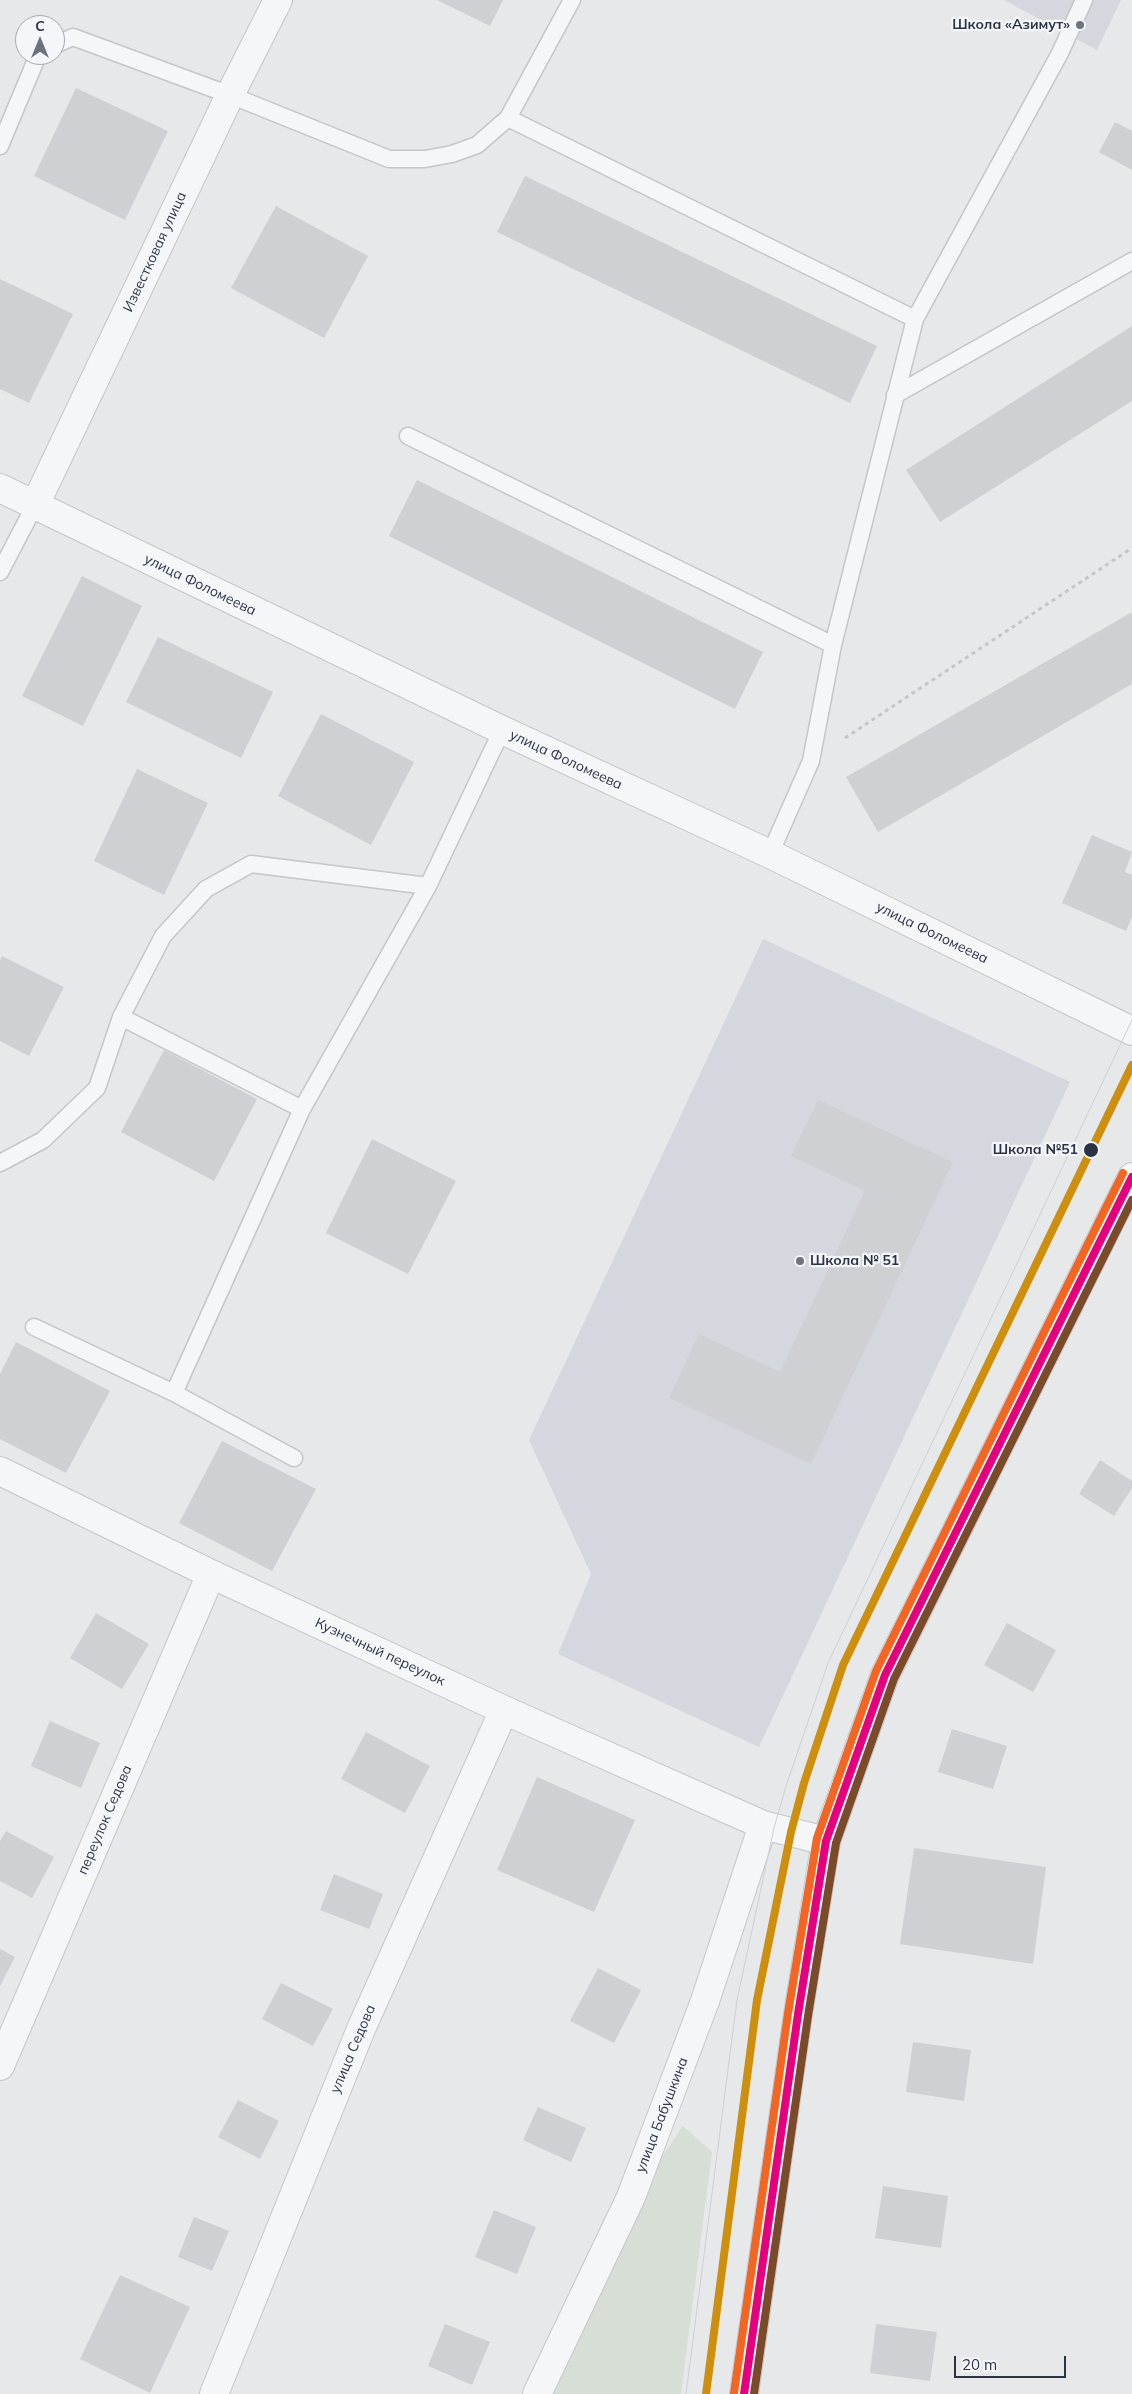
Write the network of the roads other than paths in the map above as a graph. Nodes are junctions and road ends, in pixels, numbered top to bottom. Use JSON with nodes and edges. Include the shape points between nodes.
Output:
{"nodes":[{"id":1,"x":278,"y":0,"type":"edge"},
{"id":2,"x":572,"y":0,"type":"edge"},
{"id":3,"x":1084,"y":0,"type":"edge"},
{"id":4,"x":65,"y":41,"type":"edge"},
{"id":5,"x":34,"y":65,"type":"edge"},
{"id":6,"x":230,"y":95,"type":"junction"},
{"id":7,"x":508,"y":118,"type":"junction"},
{"id":8,"x":0,"y":146,"type":"edge"},
{"id":9,"x":1132,"y":261,"type":"edge"},
{"id":10,"x":915,"y":318,"type":"junction"},
{"id":11,"x":896,"y":395,"type":"junction"},
{"id":12,"x":408,"y":436,"type":"dead end"},
{"id":13,"x":0,"y":488,"type":"edge"},
{"id":14,"x":35,"y":505,"type":"junction"},
{"id":15,"x":0,"y":572,"type":"edge"},
{"id":16,"x":832,"y":644,"type":"junction"},
{"id":17,"x":502,"y":730,"type":"junction"},
{"id":18,"x":770,"y":854,"type":"junction"},
{"id":19,"x":428,"y":886,"type":"junction"},
{"id":20,"x":121,"y":1017,"type":"junction"},
{"id":21,"x":1132,"y":1030,"type":"edge"},
{"id":22,"x":302,"y":1108,"type":"junction"},
{"id":23,"x":0,"y":1164,"type":"edge"},
{"id":24,"x":1132,"y":1176,"type":"edge"},
{"id":25,"x":34,"y":1327,"type":"dead end"},
{"id":26,"x":174,"y":1393,"type":"junction"},
{"id":27,"x":294,"y":1458,"type":"dead end"},
{"id":28,"x":0,"y":1471,"type":"edge"},
{"id":29,"x":211,"y":1574,"type":"junction"},
{"id":30,"x":504,"y":1710,"type":"junction"},
{"id":31,"x":763,"y":1825,"type":"junction"},
{"id":32,"x":826,"y":1841,"type":"junction"},
{"id":33,"x":0,"y":2066,"type":"edge"},
{"id":34,"x":214,"y":2394,"type":"edge"},
{"id":35,"x":537,"y":2394,"type":"edge"},
{"id":36,"x":744,"y":2394,"type":"edge"}],
"edges":[{"from":1,"to":6,"type":"street","name":"Известковая улица"},
{"from":2,"to":7,"type":"lane"},
{"from":3,"to":10,"type":"lane","via":[[1060,53]]},
{"from":4,"to":6,"type":"lane","via":[[73,37]]},
{"from":5,"to":8,"type":"lane"},
{"from":6,"to":7,"type":"lane","via":[[389,159],[425,159],[477,146]]},
{"from":6,"to":14,"type":"street","name":"Известковая улица"},
{"from":7,"to":10,"type":"lane"},
{"from":9,"to":11,"type":"lane"},
{"from":10,"to":11,"type":"lane"},
{"from":11,"to":16,"type":"lane"},
{"from":12,"to":16,"type":"lane"},
{"from":13,"to":14,"type":"street","name":"улица Фоломеева"},
{"from":14,"to":15,"type":"lane"},
{"from":14,"to":17,"type":"street","name":"улица Фоломеева"},
{"from":16,"to":18,"type":"lane","via":[[811,760]]},
{"from":17,"to":18,"type":"street","name":"улица Фоломеева"},
{"from":17,"to":19,"type":"lane"},
{"from":18,"to":21,"type":"street","name":"улица Фоломеева"},
{"from":19,"to":20,"type":"lane","via":[[251,864],[206,889],[163,936]]},
{"from":19,"to":22,"type":"lane"},
{"from":20,"to":22,"type":"lane"},
{"from":20,"to":23,"type":"lane","via":[[97,1088],[43,1140]]},
{"from":22,"to":26,"type":"lane"},
{"from":24,"to":32,"type":"main road","via":[[885,1675]]},
{"from":25,"to":26,"type":"lane"},
{"from":26,"to":27,"type":"lane"},
{"from":28,"to":29,"type":"street","name":"Кузнечный переулок"},
{"from":29,"to":30,"type":"street","name":"Кузнечный переулок"},
{"from":29,"to":33,"type":"street","name":"переулок Седова"},
{"from":30,"to":31,"type":"street","name":"Кузнечный переулок"},
{"from":30,"to":34,"type":"street","name":"улица Седова","via":[[361,2029]]},
{"from":31,"to":32,"type":"street","name":"Кузнечный переулок"},
{"from":31,"to":35,"type":"street","name":"улица Бабушкина","via":[[706,2001],[631,2197]]},
{"from":32,"to":36,"type":"main road"}]}
